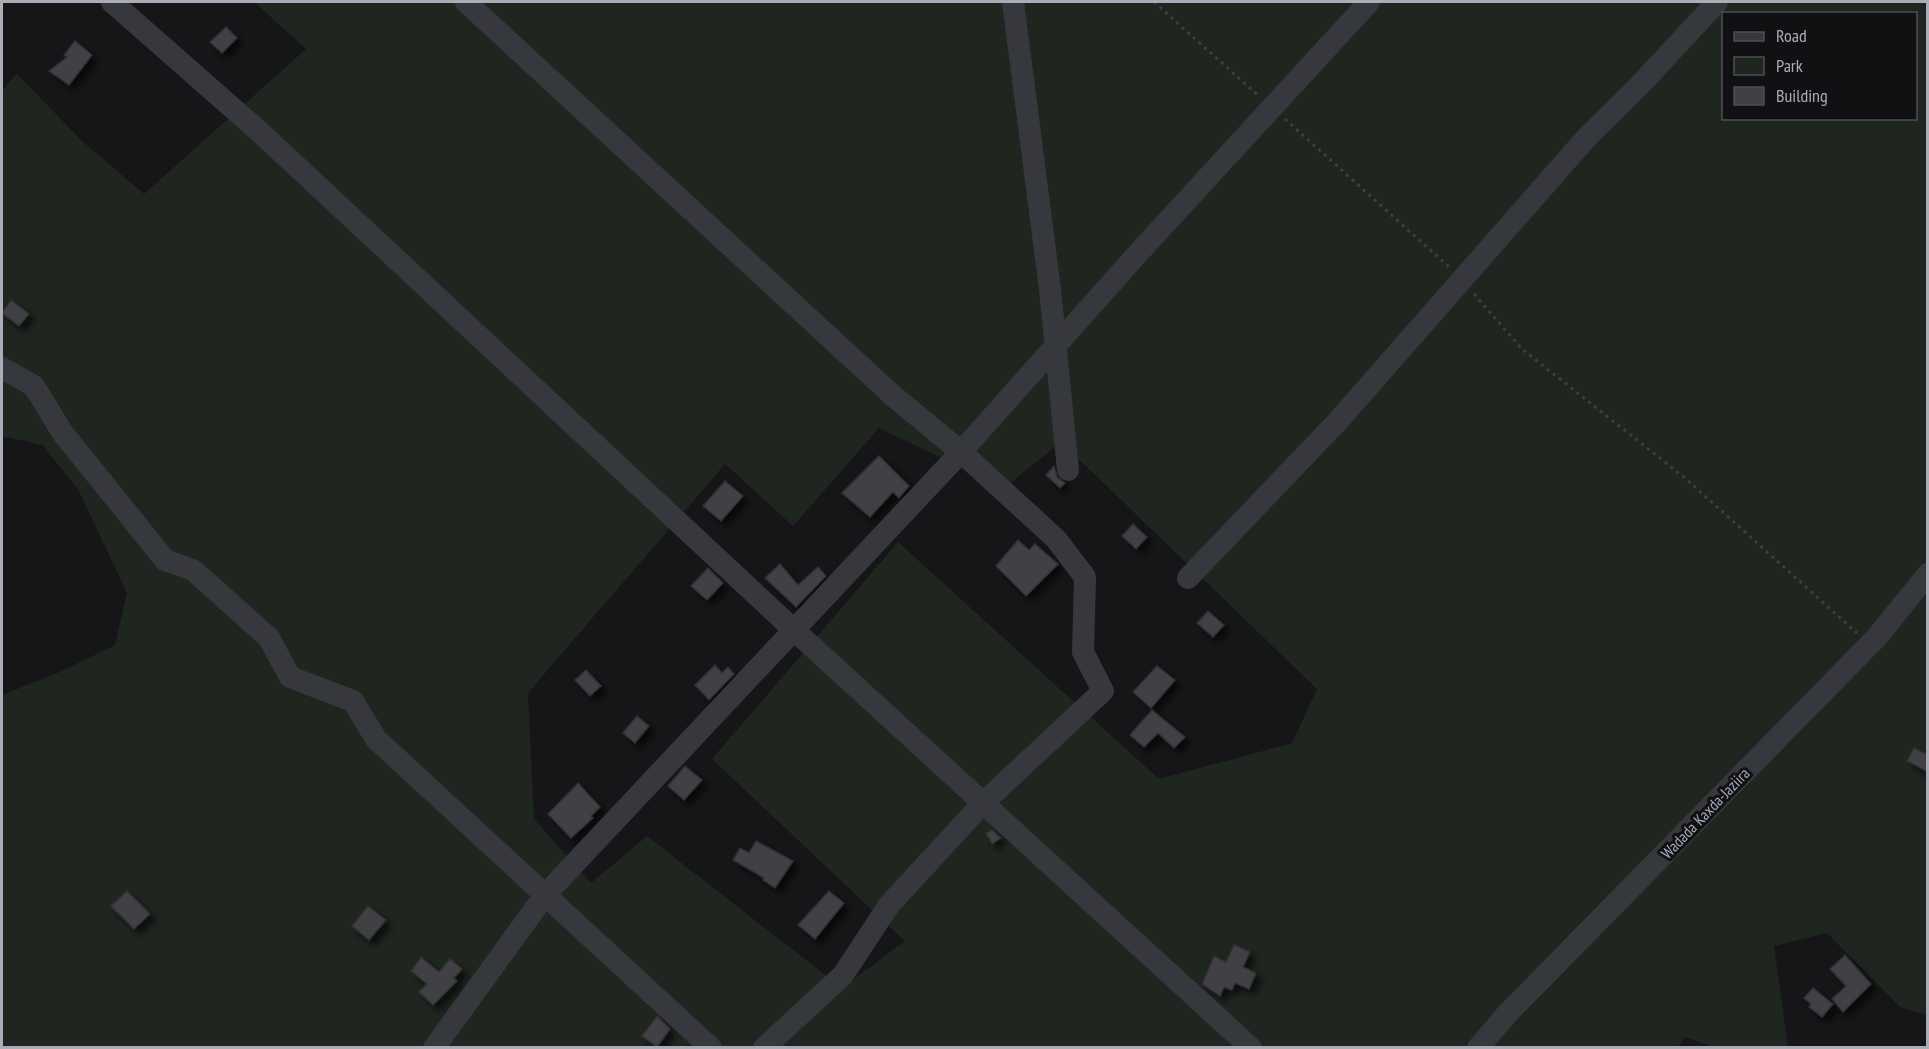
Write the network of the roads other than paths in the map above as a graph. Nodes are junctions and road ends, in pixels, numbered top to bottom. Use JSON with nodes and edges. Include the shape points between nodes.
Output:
{"nodes":[{"id":1,"x":112,"y":2,"type":"edge"},
{"id":2,"x":466,"y":2,"type":"edge"},
{"id":3,"x":1013,"y":2,"type":"edge"},
{"id":4,"x":1369,"y":2,"type":"edge"},
{"id":5,"x":1717,"y":2,"type":"edge"},
{"id":6,"x":1055,"y":346,"type":"junction"},
{"id":7,"x":2,"y":368,"type":"edge"},
{"id":8,"x":961,"y":452,"type":"junction"},
{"id":9,"x":1068,"y":471,"type":"dead end"},
{"id":10,"x":1928,"y":574,"type":"edge"},
{"id":11,"x":1188,"y":578,"type":"dead end"},
{"id":12,"x":794,"y":630,"type":"junction"},
{"id":13,"x":983,"y":803,"type":"junction"},
{"id":14,"x":545,"y":895,"type":"junction"},
{"id":15,"x":434,"y":1047,"type":"edge"},
{"id":16,"x":711,"y":1047,"type":"edge"},
{"id":17,"x":764,"y":1047,"type":"edge"},
{"id":18,"x":1251,"y":1047,"type":"edge"},
{"id":19,"x":1478,"y":1047,"type":"edge"}],
"edges":[{"from":1,"to":12,"type":"street","via":[[271,142]]},
{"from":2,"to":8,"type":"street","via":[[891,394]]},
{"from":3,"to":6,"type":"street"},
{"from":4,"to":6,"type":"street"},
{"from":5,"to":11,"type":"street","via":[[1588,136],[1338,421]]},
{"from":6,"to":8,"type":"street"},
{"from":6,"to":9,"type":"street"},
{"from":7,"to":14,"type":"street","via":[[34,386],[62,432],[165,560],[193,570],[269,638],[290,677],[352,701],[375,739]]},
{"from":8,"to":12,"type":"street"},
{"from":8,"to":13,"type":"street","via":[[1056,539],[1085,577],[1083,652],[1107,684]]},
{"from":10,"to":19,"type":"street","name":"Wadada Kaxda-Jaziira","via":[[1870,644]]},
{"from":12,"to":13,"type":"street"},
{"from":12,"to":14,"type":"street"},
{"from":13,"to":17,"type":"street","via":[[889,905],[843,975]]},
{"from":13,"to":18,"type":"street"},
{"from":14,"to":15,"type":"street"},
{"from":14,"to":16,"type":"street"}]}
